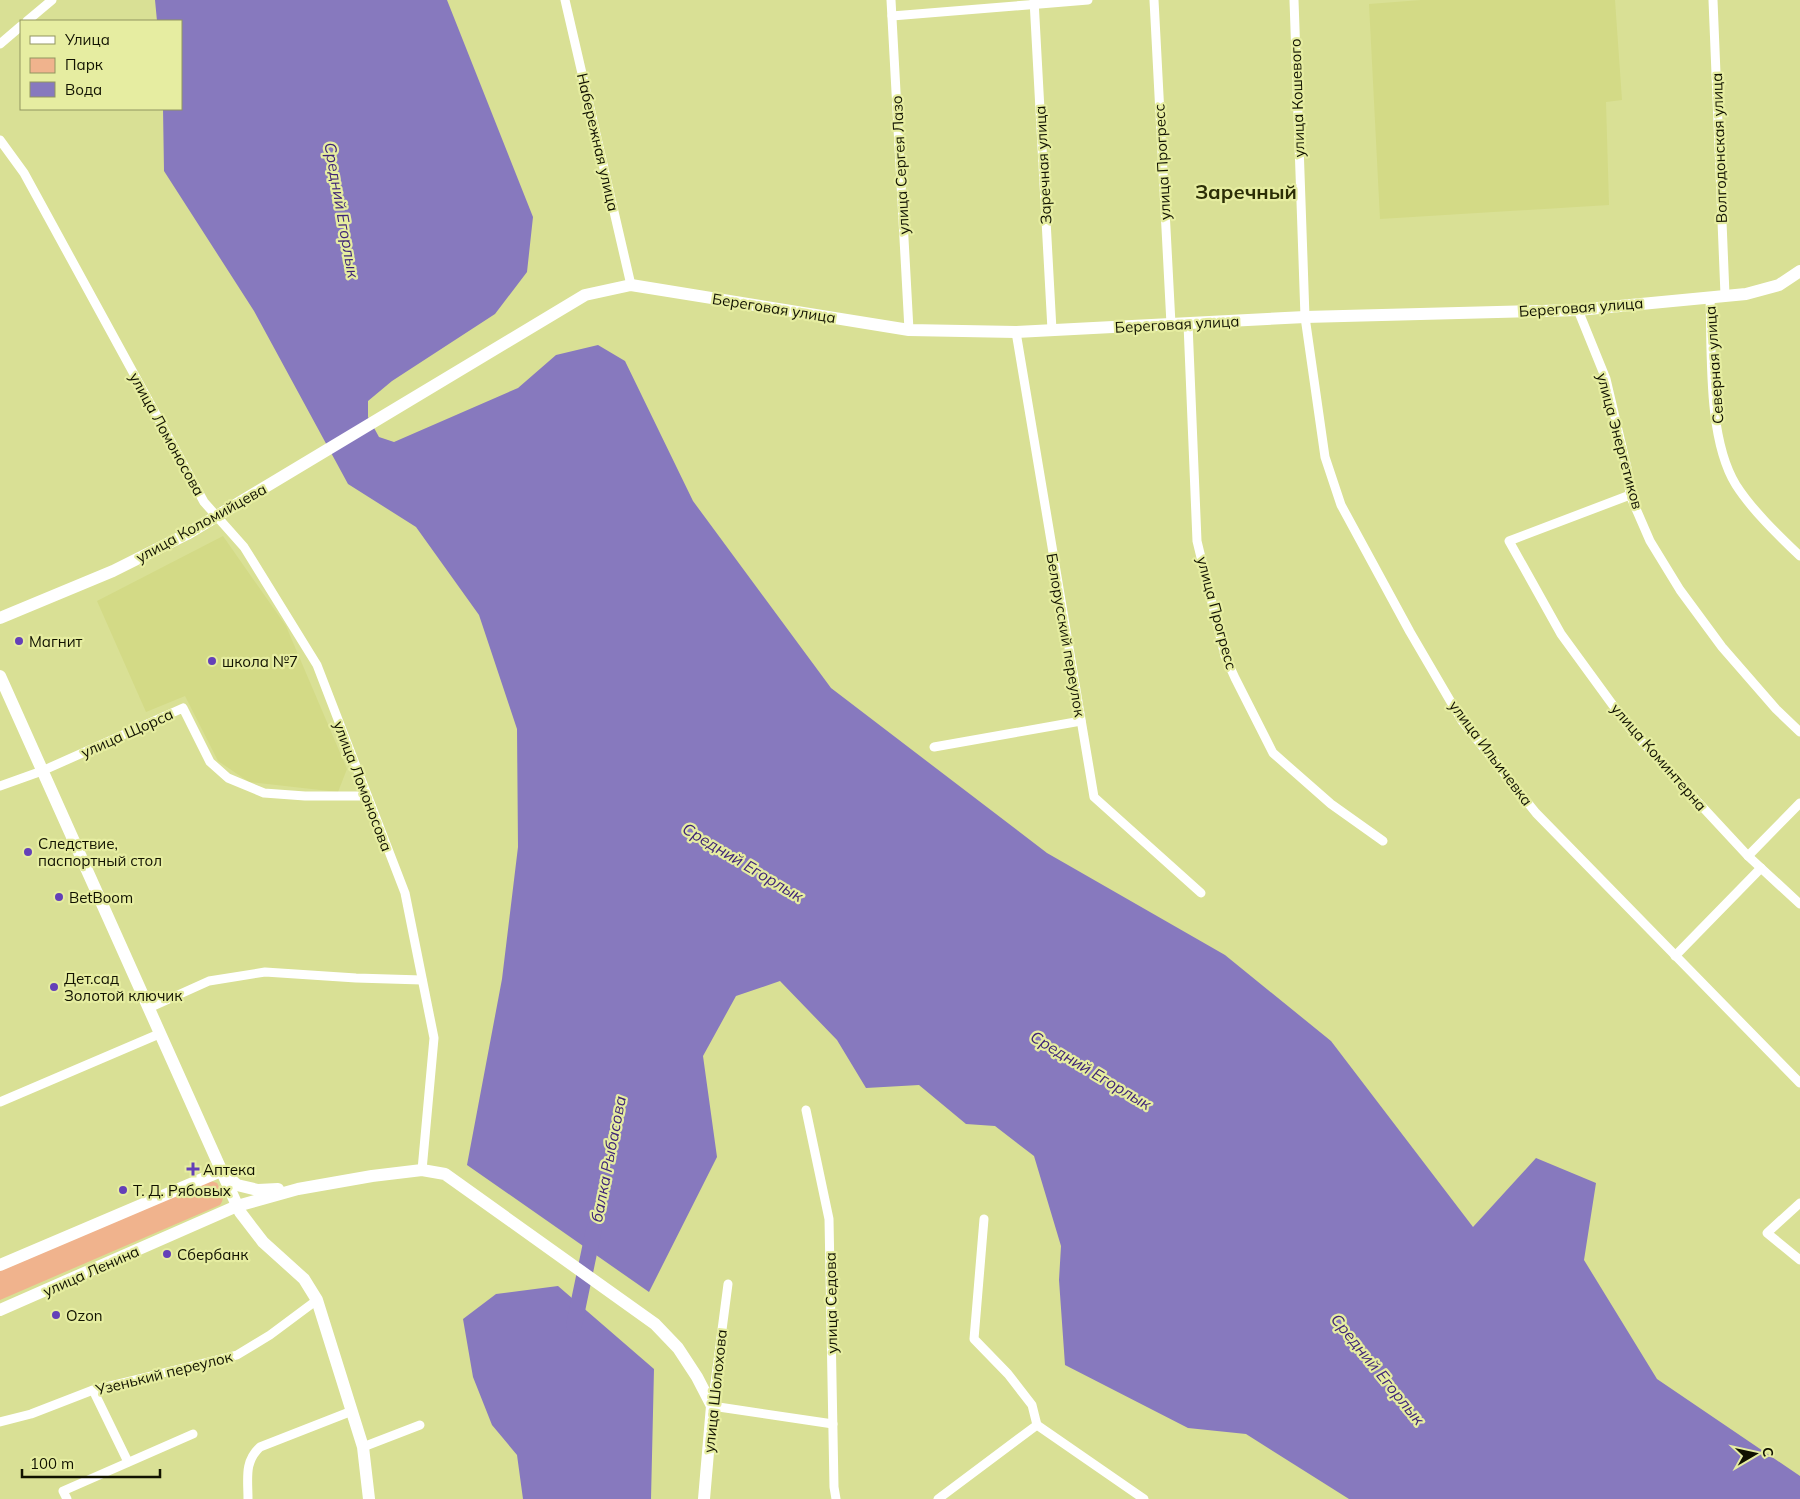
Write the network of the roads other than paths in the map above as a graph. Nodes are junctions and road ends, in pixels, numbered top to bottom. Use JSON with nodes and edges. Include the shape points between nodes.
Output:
{"nodes":[{"id":1,"x":52,"y":0,"type":"edge"},
{"id":2,"x":565,"y":0,"type":"edge"},
{"id":3,"x":891,"y":0,"type":"edge"},
{"id":4,"x":1088,"y":0,"type":"edge"},
{"id":5,"x":1154,"y":0,"type":"edge"},
{"id":6,"x":1294,"y":0,"type":"edge"},
{"id":7,"x":1713,"y":0,"type":"edge"},
{"id":8,"x":1034,"y":2,"type":"edge"},
{"id":9,"x":892,"y":16,"type":"junction"},
{"id":10,"x":28,"y":20,"type":"edge"},
{"id":11,"x":20,"y":27,"type":"edge"},
{"id":12,"x":0,"y":44,"type":"edge"},
{"id":13,"x":0,"y":140,"type":"edge"},
{"id":14,"x":1800,"y":271,"type":"edge"},
{"id":15,"x":631,"y":285,"type":"junction"},
{"id":16,"x":1725,"y":295,"type":"junction"},
{"id":17,"x":1710,"y":297,"type":"junction"},
{"id":18,"x":1578,"y":310,"type":"junction"},
{"id":19,"x":1305,"y":317,"type":"junction"},
{"id":20,"x":1171,"y":324,"type":"junction"},
{"id":21,"x":1188,"y":324,"type":"junction"},
{"id":22,"x":909,"y":330,"type":"junction"},
{"id":23,"x":1052,"y":330,"type":"junction"},
{"id":24,"x":1016,"y":332,"type":"junction"},
{"id":25,"x":1630,"y":495,"type":"junction"},
{"id":26,"x":216,"y":516,"type":"junction"},
{"id":27,"x":1800,"y":556,"type":"edge"},
{"id":28,"x":0,"y":618,"type":"edge"},
{"id":29,"x":0,"y":676,"type":"edge"},
{"id":30,"x":1081,"y":721,"type":"junction"},
{"id":31,"x":1800,"y":732,"type":"edge"},
{"id":32,"x":934,"y":747,"type":"dead end"},
{"id":33,"x":42,"y":771,"type":"junction"},
{"id":34,"x":0,"y":786,"type":"edge"},
{"id":35,"x":367,"y":796,"type":"junction"},
{"id":36,"x":1800,"y":803,"type":"edge"},
{"id":37,"x":1383,"y":841,"type":"dead end"},
{"id":38,"x":1748,"y":856,"type":"junction"},
{"id":39,"x":1761,"y":868,"type":"junction"},
{"id":40,"x":1201,"y":893,"type":"dead end"},
{"id":41,"x":1800,"y":904,"type":"edge"},
{"id":42,"x":1675,"y":956,"type":"junction"},
{"id":43,"x":422,"y":980,"type":"junction"},
{"id":44,"x":149,"y":1008,"type":"junction"},
{"id":45,"x":159,"y":1034,"type":"junction"},
{"id":46,"x":1800,"y":1083,"type":"edge"},
{"id":47,"x":0,"y":1102,"type":"edge"},
{"id":48,"x":806,"y":1110,"type":"dead end"},
{"id":49,"x":422,"y":1170,"type":"junction"},
{"id":50,"x":221,"y":1171,"type":"junction"},
{"id":51,"x":298,"y":1189,"type":"junction"},
{"id":52,"x":1800,"y":1203,"type":"edge"},
{"id":53,"x":237,"y":1206,"type":"junction"},
{"id":54,"x":984,"y":1219,"type":"dead end"},
{"id":55,"x":1800,"y":1260,"type":"edge"},
{"id":56,"x":0,"y":1265,"type":"edge"},
{"id":57,"x":728,"y":1284,"type":"dead end"},
{"id":58,"x":317,"y":1300,"type":"junction"},
{"id":59,"x":0,"y":1310,"type":"edge"},
{"id":60,"x":93,"y":1390,"type":"junction"},
{"id":61,"x":712,"y":1406,"type":"junction"},
{"id":62,"x":352,"y":1411,"type":"junction"},
{"id":63,"x":0,"y":1422,"type":"edge"},
{"id":64,"x":833,"y":1424,"type":"junction"},
{"id":65,"x":420,"y":1425,"type":"dead end"},
{"id":66,"x":1037,"y":1425,"type":"junction"},
{"id":67,"x":193,"y":1434,"type":"dead end"},
{"id":68,"x":363,"y":1447,"type":"junction"},
{"id":69,"x":128,"y":1462,"type":"junction"},
{"id":70,"x":67,"y":1499,"type":"edge"},
{"id":71,"x":248,"y":1499,"type":"edge"},
{"id":72,"x":369,"y":1499,"type":"edge"},
{"id":73,"x":704,"y":1499,"type":"edge"},
{"id":74,"x":836,"y":1499,"type":"edge"},
{"id":75,"x":938,"y":1499,"type":"edge"},
{"id":76,"x":1144,"y":1499,"type":"edge"}],
"edges":[{"from":1,"to":10,"type":"street"},
{"from":2,"to":15,"type":"street","name":"Набережная улица"},
{"from":3,"to":9,"type":"street","name":"улица Сергея Лазо"},
{"from":4,"to":8,"type":"street"},
{"from":5,"to":20,"type":"street","name":"улица Прогресс"},
{"from":6,"to":19,"type":"street","name":"улица Кошевого"},
{"from":7,"to":16,"type":"street","name":"Волгодонская улица"},
{"from":8,"to":9,"type":"street"},
{"from":8,"to":23,"type":"street","name":"Заречная улица"},
{"from":9,"to":22,"type":"street","name":"улица Сергея Лазо"},
{"from":11,"to":12,"type":"street"},
{"from":13,"to":26,"type":"street","name":"улица Ломоносова","via":[[24,173],[204,502]]},
{"from":14,"to":16,"type":"main road","name":"Береговая улица","via":[[1779,285],[1746,294]]},
{"from":15,"to":22,"type":"main road","name":"Береговая улица"},
{"from":15,"to":26,"type":"main road","name":"улица Коломийцева","via":[[584,295]]},
{"from":16,"to":17,"type":"main road","name":"Береговая улица"},
{"from":17,"to":18,"type":"main road","name":"Береговая улица"},
{"from":17,"to":27,"type":"street","name":"Северная улица","via":[[1714,404],[1721,452],[1736,484],[1768,525]]},
{"from":18,"to":19,"type":"main road","name":"Береговая улица"},
{"from":18,"to":25,"type":"street","name":"улица Энергетиков","via":[[1606,379]]},
{"from":19,"to":21,"type":"main road","name":"Береговая улица"},
{"from":19,"to":42,"type":"street","name":"улица Ильичевка","via":[[1325,457],[1338,497],[1410,632],[1462,720],[1536,813]]},
{"from":20,"to":21,"type":"main road","name":"Береговая улица"},
{"from":20,"to":23,"type":"main road","name":"Береговая улица"},
{"from":21,"to":37,"type":"street","name":"улица Прогресс","via":[[1197,541],[1234,678],[1273,753],[1330,804]]},
{"from":22,"to":24,"type":"main road","name":"Береговая улица"},
{"from":23,"to":24,"type":"main road","name":"Береговая улица"},
{"from":24,"to":30,"type":"street","name":"Белорусский переулок"},
{"from":25,"to":31,"type":"street","name":"улица Энергетиков","via":[[1650,541],[1680,590],[1722,647]]},
{"from":25,"to":38,"type":"street","name":"улица Коминтерна","via":[[1509,541],[1562,634],[1631,730]]},
{"from":26,"to":28,"type":"main road","name":"улица Коломийцева","via":[[113,571]]},
{"from":26,"to":35,"type":"street","name":"улица Ломоносова","via":[[244,547],[317,665]]},
{"from":29,"to":33,"type":"main road"},
{"from":30,"to":32,"type":"street"},
{"from":30,"to":40,"type":"street","name":"Белорусский переулок","via":[[1094,797]]},
{"from":33,"to":34,"type":"street","name":"улица Щорса"},
{"from":33,"to":35,"type":"street","name":"улица Щорса","via":[[183,708],[210,762],[228,778],[264,793]]},
{"from":33,"to":44,"type":"main road"},
{"from":35,"to":43,"type":"street","name":"улица Ломоносова","via":[[405,893]]},
{"from":36,"to":38,"type":"street"},
{"from":38,"to":39,"type":"street","name":"улица Коминтерна"},
{"from":39,"to":41,"type":"street","name":"улица Коминтерна"},
{"from":39,"to":42,"type":"street"},
{"from":42,"to":46,"type":"street","name":"улица Ильичевка"},
{"from":43,"to":44,"type":"street","via":[[265,972],[208,981]]},
{"from":43,"to":49,"type":"street","name":"улица Ломоносова","via":[[434,1038]]},
{"from":44,"to":45,"type":"main road"},
{"from":45,"to":47,"type":"street"},
{"from":45,"to":50,"type":"main road"},
{"from":48,"to":64,"type":"street","name":"улица Седова","via":[[829,1219]]},
{"from":49,"to":51,"type":"main road"},
{"from":49,"to":61,"type":"main road","via":[[445,1174],[655,1324],[678,1348]]},
{"from":50,"to":51,"type":"main road","via":[[237,1185],[258,1190]]},
{"from":50,"to":53,"type":"main road"},
{"from":50,"to":56,"type":"main road"},
{"from":51,"to":53,"type":"main road","name":"улица Ленина"},
{"from":52,"to":55,"type":"street","via":[[1767,1233]]},
{"from":53,"to":58,"type":"main road","via":[[263,1242],[304,1279]]},
{"from":53,"to":59,"type":"main road","name":"улица Ленина"},
{"from":54,"to":66,"type":"street","via":[[974,1339],[1032,1405]]},
{"from":57,"to":61,"type":"street","name":"улица Шолохова"},
{"from":58,"to":60,"type":"street","name":"Узенький переулок","via":[[237,1355]]},
{"from":58,"to":62,"type":"main road"},
{"from":60,"to":63,"type":"street","name":"Узенький переулок"},
{"from":60,"to":69,"type":"street"},
{"from":61,"to":64,"type":"street"},
{"from":61,"to":73,"type":"main road","name":"улица Шолохова"},
{"from":62,"to":68,"type":"main road"},
{"from":62,"to":71,"type":"street","via":[[260,1447],[252,1454],[247,1468]]},
{"from":64,"to":74,"type":"street","name":"улица Седова"},
{"from":65,"to":68,"type":"street"},
{"from":66,"to":75,"type":"street"},
{"from":66,"to":76,"type":"street"},
{"from":67,"to":69,"type":"street"},
{"from":68,"to":72,"type":"main road"},
{"from":69,"to":70,"type":"street","via":[[63,1491]]}]}
